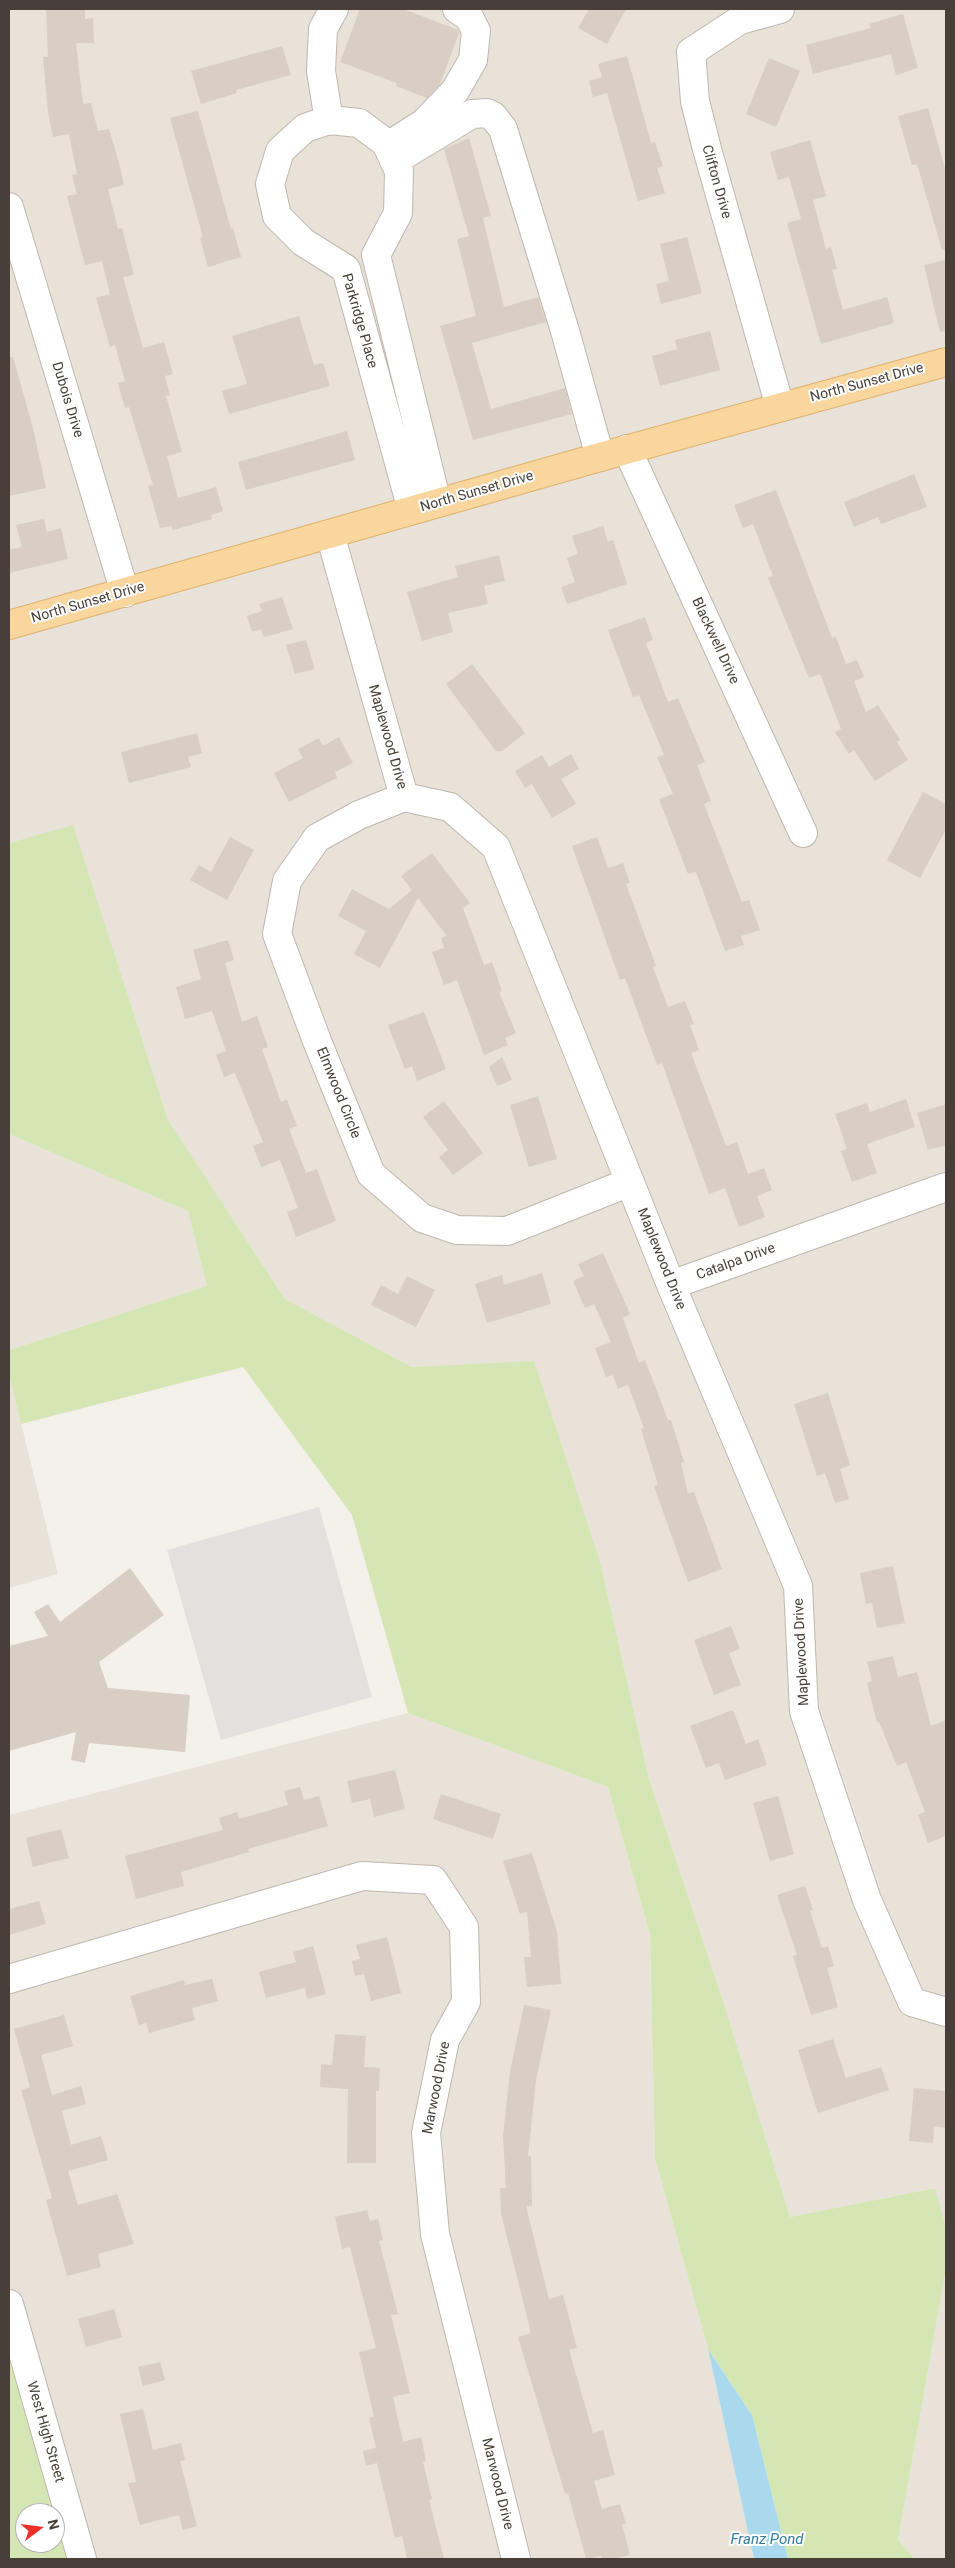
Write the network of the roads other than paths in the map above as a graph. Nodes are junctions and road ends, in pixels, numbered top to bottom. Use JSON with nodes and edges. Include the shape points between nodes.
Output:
{"nodes":[{"id":1,"x":334,"y":9,"type":"edge"},
{"id":2,"x":457,"y":9,"type":"edge"},
{"id":3,"x":780,"y":9,"type":"edge"},
{"id":4,"x":329,"y":121,"type":"junction"},
{"id":5,"x":391,"y":154,"type":"junction"},
{"id":6,"x":9,"y":207,"type":"edge"},
{"id":7,"x":946,"y":362,"type":"edge"},
{"id":8,"x":780,"y":407,"type":"junction"},
{"id":9,"x":627,"y":449,"type":"junction"},
{"id":10,"x":600,"y":457,"type":"junction"},
{"id":11,"x":424,"y":507,"type":"junction"},
{"id":12,"x":330,"y":534,"type":"junction"},
{"id":13,"x":125,"y":593,"type":"junction"},
{"id":14,"x":9,"y":625,"type":"edge"},
{"id":15,"x":404,"y":797,"type":"junction"},
{"id":16,"x":803,"y":833,"type":"dead end"},
{"id":17,"x":630,"y":1182,"type":"junction"},
{"id":18,"x":946,"y":1187,"type":"edge"},
{"id":19,"x":672,"y":1286,"type":"junction"},
{"id":20,"x":9,"y":1979,"type":"edge"},
{"id":21,"x":946,"y":2012,"type":"edge"},
{"id":22,"x":9,"y":2304,"type":"edge"},
{"id":23,"x":82,"y":2559,"type":"edge"},
{"id":24,"x":516,"y":2559,"type":"edge"}],
"edges":[{"from":1,"to":4,"type":"street","via":[[323,29],[321,71]]},
{"from":2,"to":5,"type":"street","via":[[469,16],[476,31],[473,60],[455,91]]},
{"from":3,"to":8,"type":"street","name":"Clifton Drive","via":[[740,20],[691,52],[695,101],[707,150]]},
{"from":4,"to":5,"type":"street","name":"Parkridge Place","via":[[359,123]]},
{"from":4,"to":11,"type":"street","name":"Parkridge Place","via":[[305,128],[280,151],[270,184],[275,208],[277,216],[303,242],[346,269]]},
{"from":5,"to":10,"type":"street","via":[[472,114],[487,113],[503,129]]},
{"from":5,"to":11,"type":"street","via":[[399,171],[398,213],[376,255]]},
{"from":6,"to":13,"type":"street","name":"Dubois Drive"},
{"from":7,"to":8,"type":"main road","name":"North Sunset Drive"},
{"from":8,"to":9,"type":"main road","name":"North Sunset Drive"},
{"from":9,"to":10,"type":"main road","name":"North Sunset Drive"},
{"from":9,"to":16,"type":"street","name":"Blackwell Drive"},
{"from":10,"to":11,"type":"main road","name":"North Sunset Drive"},
{"from":11,"to":12,"type":"main road","name":"North Sunset Drive"},
{"from":12,"to":13,"type":"main road","name":"North Sunset Drive"},
{"from":12,"to":15,"type":"street","name":"Maplewood Drive"},
{"from":13,"to":14,"type":"main road","name":"North Sunset Drive"},
{"from":15,"to":17,"type":"street","name":"Maplewood Drive","via":[[450,807],[496,847]]},
{"from":15,"to":17,"type":"street","name":"Elmwood Circle","via":[[359,815],[317,838],[287,881],[277,934],[316,1041],[371,1174],[422,1218],[457,1230],[507,1231]]},
{"from":17,"to":19,"type":"street","name":"Maplewood Drive"},
{"from":18,"to":19,"type":"street","name":"Catalpa Drive"},
{"from":19,"to":21,"type":"street","name":"Maplewood Drive","via":[[798,1586],[804,1711],[867,1900],[912,2002]]},
{"from":20,"to":24,"type":"street","name":"Marwood Drive","via":[[362,1876],[433,1880],[464,1928],[466,2002],[445,2040],[426,2133],[435,2234]]},
{"from":22,"to":23,"type":"street","name":"West High Street"}]}
